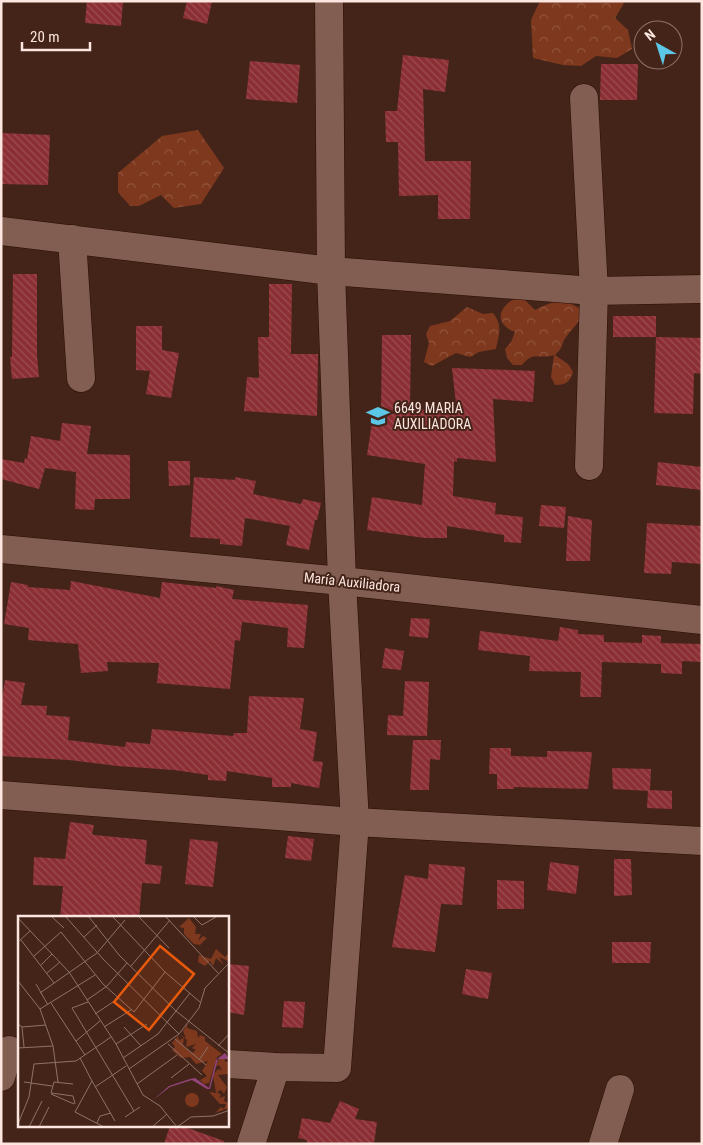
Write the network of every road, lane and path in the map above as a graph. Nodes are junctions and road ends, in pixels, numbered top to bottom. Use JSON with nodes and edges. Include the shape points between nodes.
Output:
{"nodes":[{"id":1,"x":329,"y":1,"type":"edge"},
{"id":2,"x":584,"y":98,"type":"dead end"},
{"id":3,"x":1,"y":230,"type":"edge"},
{"id":4,"x":72,"y":239,"type":"junction"},
{"id":5,"x":331,"y":271,"type":"junction"},
{"id":6,"x":702,"y":289,"type":"edge"},
{"id":7,"x":594,"y":290,"type":"junction"},
{"id":8,"x":81,"y":378,"type":"dead end"},
{"id":9,"x":589,"y":466,"type":"dead end"},
{"id":10,"x":1,"y":549,"type":"edge"},
{"id":11,"x":342,"y":581,"type":"junction"},
{"id":12,"x":702,"y":620,"type":"edge"},
{"id":13,"x":1,"y":795,"type":"edge"},
{"id":14,"x":355,"y":822,"type":"junction"},
{"id":15,"x":702,"y":841,"type":"edge"},
{"id":16,"x":10,"y":1050,"type":"edge"},
{"id":17,"x":229,"y":1064,"type":"edge"},
{"id":18,"x":276,"y":1067,"type":"junction"},
{"id":19,"x":1,"y":1077,"type":"edge"},
{"id":20,"x":620,"y":1089,"type":"dead end"},
{"id":21,"x":251,"y":1144,"type":"edge"},
{"id":22,"x":602,"y":1144,"type":"edge"}],
"edges":[{"from":1,"to":5,"type":"street"},
{"from":2,"to":7,"type":"street"},
{"from":3,"to":4,"type":"street"},
{"from":4,"to":5,"type":"street"},
{"from":4,"to":8,"type":"street"},
{"from":5,"to":7,"type":"street"},
{"from":5,"to":11,"type":"street"},
{"from":6,"to":7,"type":"street"},
{"from":7,"to":9,"type":"street"},
{"from":10,"to":11,"type":"street","name":"María Auxiliadora"},
{"from":11,"to":12,"type":"street","name":"María Auxiliadora"},
{"from":11,"to":14,"type":"street"},
{"from":13,"to":14,"type":"street"},
{"from":14,"to":15,"type":"street"},
{"from":14,"to":18,"type":"street","via":[[337,1068]]},
{"from":16,"to":19,"type":"street"},
{"from":17,"to":18,"type":"street"},
{"from":18,"to":21,"type":"street"},
{"from":20,"to":22,"type":"street"}]}
